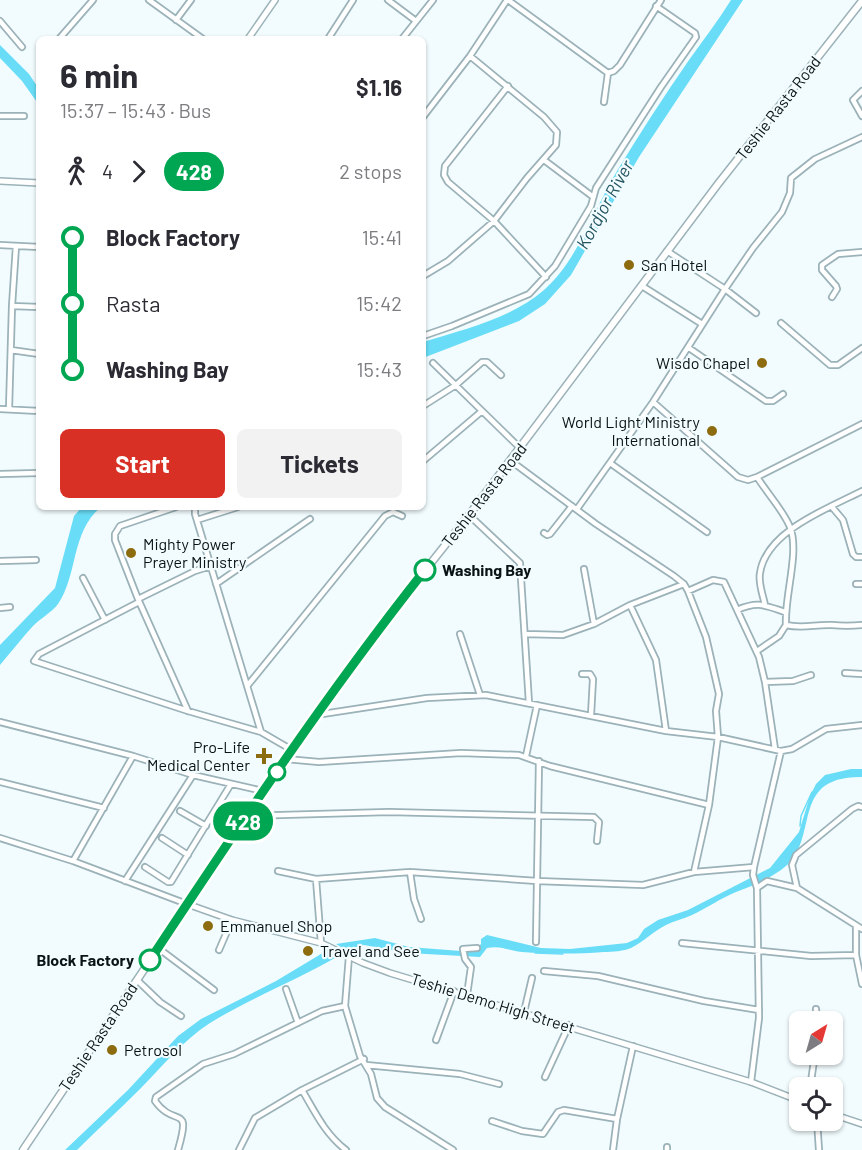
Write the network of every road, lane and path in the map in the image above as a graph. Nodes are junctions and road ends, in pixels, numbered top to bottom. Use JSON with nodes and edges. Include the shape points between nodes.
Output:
{"nodes":[{"id":1,"x":93,"y":0,"type":"edge"},
{"id":2,"x":149,"y":0,"type":"edge"},
{"id":3,"x":190,"y":0,"type":"edge"},
{"id":4,"x":275,"y":0,"type":"edge"},
{"id":5,"x":353,"y":0,"type":"edge"},
{"id":6,"x":388,"y":0,"type":"edge"},
{"id":7,"x":432,"y":0,"type":"edge"},
{"id":8,"x":507,"y":0,"type":"edge"},
{"id":9,"x":661,"y":0,"type":"edge"},
{"id":10,"x":862,"y":1,"type":"edge"},
{"id":11,"x":656,"y":6,"type":"junction"},
{"id":12,"x":176,"y":20,"type":"junction"},
{"id":13,"x":0,"y":21,"type":"edge"},
{"id":14,"x":416,"y":21,"type":"junction"},
{"id":15,"x":62,"y":36,"type":"edge"},
{"id":16,"x":199,"y":36,"type":"edge"},
{"id":17,"x":250,"y":36,"type":"edge"},
{"id":18,"x":330,"y":36,"type":"edge"},
{"id":19,"x":404,"y":36,"type":"edge"},
{"id":20,"x":22,"y":47,"type":"dead end"},
{"id":21,"x":470,"y":56,"type":"junction"},
{"id":22,"x":608,"y":73,"type":"junction"},
{"id":23,"x":508,"y":86,"type":"junction"},
{"id":24,"x":862,"y":91,"type":"edge"},
{"id":25,"x":604,"y":102,"type":"dead end"},
{"id":26,"x":426,"y":113,"type":"edge"},
{"id":27,"x":0,"y":116,"type":"edge"},
{"id":28,"x":24,"y":116,"type":"dead end"},
{"id":29,"x":862,"y":116,"type":"edge"},
{"id":30,"x":862,"y":137,"type":"edge"},
{"id":31,"x":544,"y":160,"type":"junction"},
{"id":32,"x":0,"y":181,"type":"edge"},
{"id":33,"x":36,"y":183,"type":"edge"},
{"id":34,"x":592,"y":196,"type":"junction"},
{"id":35,"x":494,"y":221,"type":"junction"},
{"id":36,"x":0,"y":245,"type":"edge"},
{"id":37,"x":16,"y":246,"type":"junction"},
{"id":38,"x":36,"y":248,"type":"edge"},
{"id":39,"x":667,"y":251,"type":"junction"},
{"id":40,"x":862,"y":252,"type":"edge"},
{"id":41,"x":426,"y":274,"type":"edge"},
{"id":42,"x":546,"y":276,"type":"junction"},
{"id":43,"x":642,"y":286,"type":"junction"},
{"id":44,"x":725,"y":289,"type":"junction"},
{"id":45,"x":831,"y":297,"type":"dead end"},
{"id":46,"x":12,"y":306,"type":"junction"},
{"id":47,"x":36,"y":307,"type":"edge"},
{"id":48,"x":756,"y":313,"type":"dead end"},
{"id":49,"x":781,"y":323,"type":"dead end"},
{"id":50,"x":702,"y":324,"type":"junction"},
{"id":51,"x":426,"y":335,"type":"edge"},
{"id":52,"x":689,"y":348,"type":"junction"},
{"id":53,"x":862,"y":348,"type":"edge"},
{"id":54,"x":10,"y":350,"type":"junction"},
{"id":55,"x":36,"y":354,"type":"edge"},
{"id":56,"x":433,"y":363,"type":"dead end"},
{"id":57,"x":501,"y":375,"type":"dead end"},
{"id":58,"x":456,"y":385,"type":"junction"},
{"id":59,"x":783,"y":394,"type":"dead end"},
{"id":60,"x":653,"y":402,"type":"junction"},
{"id":61,"x":426,"y":404,"type":"edge"},
{"id":62,"x":0,"y":409,"type":"edge"},
{"id":63,"x":9,"y":409,"type":"junction"},
{"id":64,"x":36,"y":411,"type":"edge"},
{"id":65,"x":483,"y":411,"type":"junction"},
{"id":66,"x":862,"y":424,"type":"edge"},
{"id":67,"x":520,"y":448,"type":"junction"},
{"id":68,"x":426,"y":458,"type":"edge"},
{"id":69,"x":511,"y":461,"type":"junction"},
{"id":70,"x":610,"y":463,"type":"junction"},
{"id":71,"x":0,"y":474,"type":"edge"},
{"id":72,"x":36,"y":474,"type":"edge"},
{"id":73,"x":757,"y":477,"type":"junction"},
{"id":74,"x":862,"y":491,"type":"edge"},
{"id":75,"x":832,"y":507,"type":"junction"},
{"id":76,"x":575,"y":508,"type":"junction"},
{"id":77,"x":167,"y":510,"type":"edge"},
{"id":78,"x":195,"y":510,"type":"edge"},
{"id":79,"x":229,"y":510,"type":"edge"},
{"id":80,"x":469,"y":515,"type":"junction"},
{"id":81,"x":402,"y":516,"type":"dead end"},
{"id":82,"x":310,"y":519,"type":"dead end"},
{"id":83,"x":197,"y":520,"type":"junction"},
{"id":84,"x":791,"y":528,"type":"junction"},
{"id":85,"x":707,"y":532,"type":"dead end"},
{"id":86,"x":544,"y":533,"type":"dead end"},
{"id":87,"x":862,"y":557,"type":"edge"},
{"id":88,"x":36,"y":560,"type":"dead end"},
{"id":89,"x":0,"y":561,"type":"edge"},
{"id":90,"x":211,"y":566,"type":"junction"},
{"id":91,"x":584,"y":568,"type":"dead end"},
{"id":92,"x":83,"y":578,"type":"dead end"},
{"id":93,"x":216,"y":584,"type":"junction"},
{"id":94,"x":684,"y":584,"type":"junction"},
{"id":95,"x":856,"y":584,"type":"dead end"},
{"id":96,"x":862,"y":584,"type":"edge"},
{"id":97,"x":688,"y":591,"type":"junction"},
{"id":98,"x":139,"y":601,"type":"junction"},
{"id":99,"x":630,"y":604,"type":"junction"},
{"id":100,"x":765,"y":605,"type":"junction"},
{"id":101,"x":10,"y":607,"type":"dead end"},
{"id":102,"x":0,"y":608,"type":"edge"},
{"id":103,"x":737,"y":610,"type":"junction"},
{"id":104,"x":785,"y":612,"type":"junction"},
{"id":105,"x":105,"y":620,"type":"junction"},
{"id":106,"x":594,"y":624,"type":"junction"},
{"id":107,"x":786,"y":625,"type":"junction"},
{"id":108,"x":862,"y":625,"type":"edge"},
{"id":109,"x":460,"y":634,"type":"dead end"},
{"id":110,"x":525,"y":634,"type":"junction"},
{"id":111,"x":757,"y":651,"type":"junction"},
{"id":112,"x":845,"y":673,"type":"dead end"},
{"id":113,"x":582,"y":674,"type":"dead end"},
{"id":114,"x":862,"y":674,"type":"edge"},
{"id":115,"x":811,"y":675,"type":"dead end"},
{"id":116,"x":765,"y":682,"type":"junction"},
{"id":117,"x":248,"y":685,"type":"junction"},
{"id":118,"x":480,"y":695,"type":"junction"},
{"id":119,"x":529,"y":703,"type":"junction"},
{"id":120,"x":537,"y":705,"type":"junction"},
{"id":121,"x":188,"y":711,"type":"junction"},
{"id":122,"x":316,"y":715,"type":"junction"},
{"id":123,"x":591,"y":715,"type":"junction"},
{"id":124,"x":0,"y":722,"type":"edge"},
{"id":125,"x":862,"y":724,"type":"edge"},
{"id":126,"x":666,"y":731,"type":"junction"},
{"id":127,"x":261,"y":732,"type":"junction"},
{"id":128,"x":718,"y":737,"type":"junction"},
{"id":129,"x":775,"y":749,"type":"junction"},
{"id":130,"x":292,"y":750,"type":"junction"},
{"id":131,"x":781,"y":752,"type":"junction"},
{"id":132,"x":133,"y":756,"type":"junction"},
{"id":133,"x":526,"y":756,"type":"junction"},
{"id":134,"x":286,"y":758,"type":"junction"},
{"id":135,"x":539,"y":761,"type":"junction"},
{"id":136,"x":193,"y":775,"type":"junction"},
{"id":137,"x":0,"y":782,"type":"edge"},
{"id":138,"x":231,"y":784,"type":"junction"},
{"id":139,"x":264,"y":791,"type":"junction"},
{"id":140,"x":709,"y":805,"type":"junction"},
{"id":141,"x":104,"y":807,"type":"junction"},
{"id":142,"x":862,"y":807,"type":"edge"},
{"id":143,"x":180,"y":811,"type":"dead end"},
{"id":144,"x":538,"y":815,"type":"junction"},
{"id":145,"x":247,"y":816,"type":"junction"},
{"id":146,"x":206,"y":826,"type":"junction"},
{"id":147,"x":0,"y":838,"type":"edge"},
{"id":148,"x":162,"y":838,"type":"dead end"},
{"id":149,"x":597,"y":841,"type":"dead end"},
{"id":150,"x":188,"y":855,"type":"junction"},
{"id":151,"x":73,"y":861,"type":"junction"},
{"id":152,"x":145,"y":867,"type":"dead end"},
{"id":153,"x":754,"y":867,"type":"junction"},
{"id":154,"x":278,"y":871,"type":"dead end"},
{"id":155,"x":410,"y":872,"type":"junction"},
{"id":156,"x":693,"y":872,"type":"junction"},
{"id":157,"x":316,"y":879,"type":"junction"},
{"id":158,"x":125,"y":881,"type":"junction"},
{"id":159,"x":537,"y":881,"type":"junction"},
{"id":160,"x":757,"y":888,"type":"junction"},
{"id":161,"x":796,"y":888,"type":"junction"},
{"id":162,"x":187,"y":904,"type":"junction"},
{"id":163,"x":421,"y":919,"type":"dead end"},
{"id":164,"x":232,"y":920,"type":"junction"},
{"id":165,"x":856,"y":926,"type":"junction"},
{"id":166,"x":862,"y":929,"type":"edge"},
{"id":167,"x":536,"y":942,"type":"dead end"},
{"id":168,"x":321,"y":943,"type":"junction"},
{"id":169,"x":682,"y":943,"type":"dead end"},
{"id":170,"x":158,"y":948,"type":"junction"},
{"id":171,"x":477,"y":948,"type":"dead end"},
{"id":172,"x":219,"y":950,"type":"dead end"},
{"id":173,"x":758,"y":950,"type":"junction"},
{"id":174,"x":347,"y":955,"type":"junction"},
{"id":175,"x":856,"y":955,"type":"junction"},
{"id":176,"x":544,"y":971,"type":"dead end"},
{"id":177,"x":532,"y":978,"type":"dead end"},
{"id":178,"x":137,"y":980,"type":"junction"},
{"id":179,"x":862,"y":984,"type":"edge"},
{"id":180,"x":286,"y":989,"type":"dead end"},
{"id":181,"x":214,"y":990,"type":"dead end"},
{"id":182,"x":454,"y":991,"type":"junction"},
{"id":183,"x":467,"y":995,"type":"junction"},
{"id":184,"x":345,"y":1006,"type":"junction"},
{"id":185,"x":759,"y":1010,"type":"junction"},
{"id":186,"x":524,"y":1012,"type":"junction"},
{"id":187,"x":181,"y":1016,"type":"dead end"},
{"id":188,"x":298,"y":1023,"type":"junction"},
{"id":189,"x":569,"y":1025,"type":"junction"},
{"id":190,"x":436,"y":1040,"type":"dead end"},
{"id":191,"x":633,"y":1046,"type":"junction"},
{"id":192,"x":365,"y":1062,"type":"junction"},
{"id":193,"x":545,"y":1077,"type":"dead end"},
{"id":194,"x":751,"y":1082,"type":"junction"},
{"id":195,"x":499,"y":1084,"type":"dead end"},
{"id":196,"x":302,"y":1090,"type":"junction"},
{"id":197,"x":789,"y":1097,"type":"edge"},
{"id":198,"x":843,"y":1117,"type":"edge"},
{"id":199,"x":617,"y":1119,"type":"junction"},
{"id":200,"x":492,"y":1121,"type":"dead end"},
{"id":201,"x":862,"y":1124,"type":"edge"},
{"id":202,"x":818,"y":1131,"type":"edge"},
{"id":203,"x":22,"y":1150,"type":"edge"},
{"id":204,"x":178,"y":1150,"type":"edge"},
{"id":205,"x":238,"y":1150,"type":"edge"},
{"id":206,"x":346,"y":1150,"type":"edge"},
{"id":207,"x":453,"y":1150,"type":"edge"},
{"id":208,"x":614,"y":1150,"type":"edge"},
{"id":209,"x":819,"y":1150,"type":"edge"}],
"edges":[{"from":1,"to":15,"type":"street"},
{"from":2,"to":12,"type":"street"},
{"from":3,"to":12,"type":"street"},
{"from":4,"to":17,"type":"street"},
{"from":5,"to":18,"type":"street"},
{"from":6,"to":14,"type":"street"},
{"from":7,"to":14,"type":"street"},
{"from":8,"to":21,"type":"street"},
{"from":8,"to":22,"type":"street"},
{"from":9,"to":11,"type":"street"},
{"from":10,"to":39,"type":"main road","name":"Teshie Rasta Road"},
{"from":11,"to":22,"type":"street","via":[[620,65]]},
{"from":11,"to":34,"type":"street","via":[[696,37]]},
{"from":12,"to":16,"type":"street"},
{"from":13,"to":20,"type":"street"},
{"from":14,"to":19,"type":"street"},
{"from":21,"to":23,"type":"street"},
{"from":21,"to":26,"type":"street"},
{"from":22,"to":25,"type":"street"},
{"from":23,"to":31,"type":"street","via":[[557,132],[556,145]]},
{"from":23,"to":35,"type":"street","via":[[445,166],[444,175]]},
{"from":24,"to":29,"type":"street","via":[[853,100]]},
{"from":27,"to":28,"type":"street"},
{"from":30,"to":44,"type":"street","via":[[814,159],[791,178],[782,212]]},
{"from":31,"to":34,"type":"street"},
{"from":31,"to":35,"type":"street"},
{"from":32,"to":33,"type":"street"},
{"from":34,"to":42,"type":"street","via":[[591,206]]},
{"from":35,"to":41,"type":"street","via":[[448,261]]},
{"from":35,"to":42,"type":"street"},
{"from":36,"to":37,"type":"street"},
{"from":37,"to":38,"type":"street"},
{"from":37,"to":46,"type":"street"},
{"from":39,"to":43,"type":"main road","name":"Teshie Rasta Road"},
{"from":39,"to":44,"type":"street"},
{"from":40,"to":45,"type":"street","via":[[838,254],[822,265],[836,286]]},
{"from":42,"to":51,"type":"street","via":[[529,294]]},
{"from":43,"to":50,"type":"street"},
{"from":43,"to":67,"type":"main road","name":"Teshie Rasta Road"},
{"from":44,"to":48,"type":"street"},
{"from":44,"to":50,"type":"street"},
{"from":46,"to":47,"type":"street"},
{"from":46,"to":54,"type":"street"},
{"from":49,"to":53,"type":"street","via":[[830,365],[838,365]]},
{"from":50,"to":52,"type":"street"},
{"from":52,"to":59,"type":"street","via":[[766,401]]},
{"from":52,"to":60,"type":"street"},
{"from":54,"to":55,"type":"street"},
{"from":54,"to":63,"type":"street"},
{"from":56,"to":58,"type":"street"},
{"from":57,"to":58,"type":"street","via":[[485,361]]},
{"from":58,"to":61,"type":"street"},
{"from":58,"to":65,"type":"street"},
{"from":60,"to":70,"type":"street"},
{"from":60,"to":73,"type":"street","via":[[738,477]]},
{"from":62,"to":63,"type":"street"},
{"from":63,"to":64,"type":"street"},
{"from":65,"to":67,"type":"street"},
{"from":65,"to":68,"type":"street"},
{"from":66,"to":73,"type":"street"},
{"from":67,"to":69,"type":"main road","name":"Teshie Rasta Road"},
{"from":69,"to":76,"type":"street"},
{"from":69,"to":80,"type":"main road","name":"Teshie Rasta Road"},
{"from":70,"to":76,"type":"street"},
{"from":70,"to":85,"type":"street"},
{"from":71,"to":72,"type":"street"},
{"from":73,"to":84,"type":"street"},
{"from":74,"to":75,"type":"street"},
{"from":75,"to":84,"type":"street"},
{"from":75,"to":87,"type":"street","via":[[843,520],[853,554]]},
{"from":76,"to":86,"type":"street","via":[[550,534]]},
{"from":76,"to":94,"type":"street"},
{"from":77,"to":98,"type":"street","via":[[116,530],[117,549]]},
{"from":78,"to":83,"type":"street"},
{"from":79,"to":83,"type":"street"},
{"from":80,"to":110,"type":"street","via":[[520,563]]},
{"from":80,"to":122,"type":"main road","name":"Teshie Rasta Road"},
{"from":81,"to":117,"type":"street","via":[[393,512],[385,516]]},
{"from":82,"to":93,"type":"street"},
{"from":83,"to":90,"type":"street"},
{"from":84,"to":100,"type":"street","via":[[763,560],[759,578]]},
{"from":84,"to":104,"type":"street","via":[[793,554]]},
{"from":88,"to":89,"type":"street"},
{"from":90,"to":93,"type":"street"},
{"from":90,"to":98,"type":"street"},
{"from":91,"to":106,"type":"street"},
{"from":92,"to":105,"type":"street"},
{"from":93,"to":117,"type":"street"},
{"from":94,"to":97,"type":"street"},
{"from":94,"to":99,"type":"street"},
{"from":95,"to":96,"type":"street"},
{"from":97,"to":103,"type":"street","via":[[721,580]]},
{"from":97,"to":128,"type":"street","via":[[716,673]]},
{"from":98,"to":105,"type":"street"},
{"from":98,"to":121,"type":"street"},
{"from":99,"to":106,"type":"street"},
{"from":99,"to":126,"type":"street","via":[[656,660]]},
{"from":100,"to":103,"type":"street","via":[[752,604]]},
{"from":100,"to":104,"type":"street"},
{"from":101,"to":102,"type":"street"},
{"from":103,"to":111,"type":"street"},
{"from":104,"to":107,"type":"street"},
{"from":105,"to":121,"type":"street","via":[[39,654],[34,661]]},
{"from":106,"to":110,"type":"street","via":[[563,635]]},
{"from":107,"to":108,"type":"street"},
{"from":107,"to":111,"type":"street"},
{"from":109,"to":118,"type":"street"},
{"from":110,"to":119,"type":"street"},
{"from":111,"to":116,"type":"street"},
{"from":112,"to":114,"type":"street"},
{"from":113,"to":123,"type":"street","via":[[590,674],[593,679]]},
{"from":115,"to":116,"type":"street","via":[[793,681]]},
{"from":116,"to":129,"type":"street"},
{"from":117,"to":127,"type":"street"},
{"from":118,"to":119,"type":"street"},
{"from":118,"to":122,"type":"street","via":[[427,698]]},
{"from":119,"to":120,"type":"street"},
{"from":120,"to":123,"type":"street"},
{"from":120,"to":133,"type":"street"},
{"from":121,"to":127,"type":"street"},
{"from":122,"to":130,"type":"main road","name":"Teshie Rasta Road"},
{"from":123,"to":126,"type":"street"},
{"from":124,"to":132,"type":"street"},
{"from":125,"to":131,"type":"street","via":[[826,729]]},
{"from":126,"to":128,"type":"street"},
{"from":127,"to":130,"type":"street"},
{"from":128,"to":129,"type":"street"},
{"from":128,"to":140,"type":"street"},
{"from":129,"to":131,"type":"street"},
{"from":130,"to":134,"type":"main road","name":"Teshie Rasta Road"},
{"from":131,"to":153,"type":"street"},
{"from":132,"to":136,"type":"street"},
{"from":132,"to":141,"type":"street"},
{"from":133,"to":134,"type":"street","via":[[461,753],[319,762]]},
{"from":133,"to":135,"type":"street"},
{"from":134,"to":139,"type":"main road","name":"Teshie Rasta Road"},
{"from":135,"to":140,"type":"street"},
{"from":135,"to":144,"type":"street"},
{"from":136,"to":138,"type":"street"},
{"from":136,"to":158,"type":"street"},
{"from":137,"to":141,"type":"street"},
{"from":138,"to":139,"type":"street"},
{"from":138,"to":146,"type":"street"},
{"from":139,"to":145,"type":"main road","name":"Teshie Rasta Road"},
{"from":140,"to":156,"type":"street"},
{"from":141,"to":151,"type":"street"},
{"from":142,"to":161,"type":"street","via":[[852,809],[796,855],[792,864]]},
{"from":143,"to":146,"type":"street"},
{"from":144,"to":145,"type":"street","via":[[389,812]]},
{"from":144,"to":149,"type":"street","via":[[596,818]]},
{"from":144,"to":159,"type":"street"},
{"from":145,"to":162,"type":"main road","name":"Teshie Rasta Road"},
{"from":146,"to":150,"type":"street"},
{"from":147,"to":151,"type":"street"},
{"from":148,"to":150,"type":"street"},
{"from":150,"to":152,"type":"street","via":[[170,883]]},
{"from":151,"to":158,"type":"street"},
{"from":153,"to":156,"type":"street"},
{"from":153,"to":160,"type":"street"},
{"from":154,"to":157,"type":"street"},
{"from":155,"to":157,"type":"street"},
{"from":155,"to":159,"type":"street"},
{"from":155,"to":163,"type":"street"},
{"from":156,"to":159,"type":"street","via":[[643,885]]},
{"from":157,"to":168,"type":"street"},
{"from":158,"to":162,"type":"street"},
{"from":159,"to":167,"type":"street"},
{"from":160,"to":161,"type":"street","via":[[767,882]]},
{"from":160,"to":173,"type":"street"},
{"from":161,"to":165,"type":"street"},
{"from":162,"to":164,"type":"street","name":"Teshie Demo High Street"},
{"from":162,"to":170,"type":"main road","name":"Teshie Rasta Road"},
{"from":164,"to":168,"type":"street","name":"Teshie Demo High Street"},
{"from":164,"to":172,"type":"street"},
{"from":165,"to":166,"type":"street"},
{"from":165,"to":175,"type":"street"},
{"from":168,"to":174,"type":"street","name":"Teshie Demo High Street"},
{"from":169,"to":173,"type":"street"},
{"from":170,"to":178,"type":"main road","name":"Teshie Rasta Road"},
{"from":170,"to":181,"type":"street"},
{"from":171,"to":183,"type":"street","via":[[463,951],[471,967]]},
{"from":173,"to":175,"type":"street","via":[[811,956]]},
{"from":173,"to":185,"type":"street"},
{"from":174,"to":182,"type":"street","name":"Teshie Demo High Street","via":[[390,973]]},
{"from":174,"to":184,"type":"street"},
{"from":175,"to":179,"type":"street"},
{"from":176,"to":185,"type":"street","via":[[598,976]]},
{"from":177,"to":186,"type":"street"},
{"from":178,"to":187,"type":"street"},
{"from":178,"to":203,"type":"main road","name":"Teshie Rasta Road"},
{"from":180,"to":188,"type":"street"},
{"from":182,"to":183,"type":"street","name":"Teshie Demo High Street"},
{"from":182,"to":190,"type":"street"},
{"from":183,"to":186,"type":"street","name":"Teshie Demo High Street"},
{"from":184,"to":188,"type":"street","via":[[329,1008]]},
{"from":184,"to":192,"type":"street"},
{"from":185,"to":194,"type":"street"},
{"from":186,"to":189,"type":"street","name":"Teshie Demo High Street"},
{"from":188,"to":204,"type":"street","via":[[234,1054],[203,1064],[156,1097],[164,1111],[183,1121]]},
{"from":189,"to":191,"type":"street","name":"Teshie Demo High Street"},
{"from":189,"to":193,"type":"street"},
{"from":191,"to":194,"type":"street","name":"Teshie Demo High Street"},
{"from":191,"to":199,"type":"street"},
{"from":192,"to":195,"type":"street","via":[[460,1074]]},
{"from":192,"to":196,"type":"street"},
{"from":192,"to":207,"type":"street","via":[[381,1103]]},
{"from":194,"to":197,"type":"street","name":"Teshie Demo High Street"},
{"from":196,"to":205,"type":"street","via":[[255,1118]]},
{"from":196,"to":206,"type":"street","via":[[323,1127]]},
{"from":198,"to":201,"type":"street"},
{"from":199,"to":200,"type":"street","via":[[564,1110],[558,1112],[543,1134]]},
{"from":199,"to":208,"type":"street"},
{"from":202,"to":209,"type":"street"}]}
